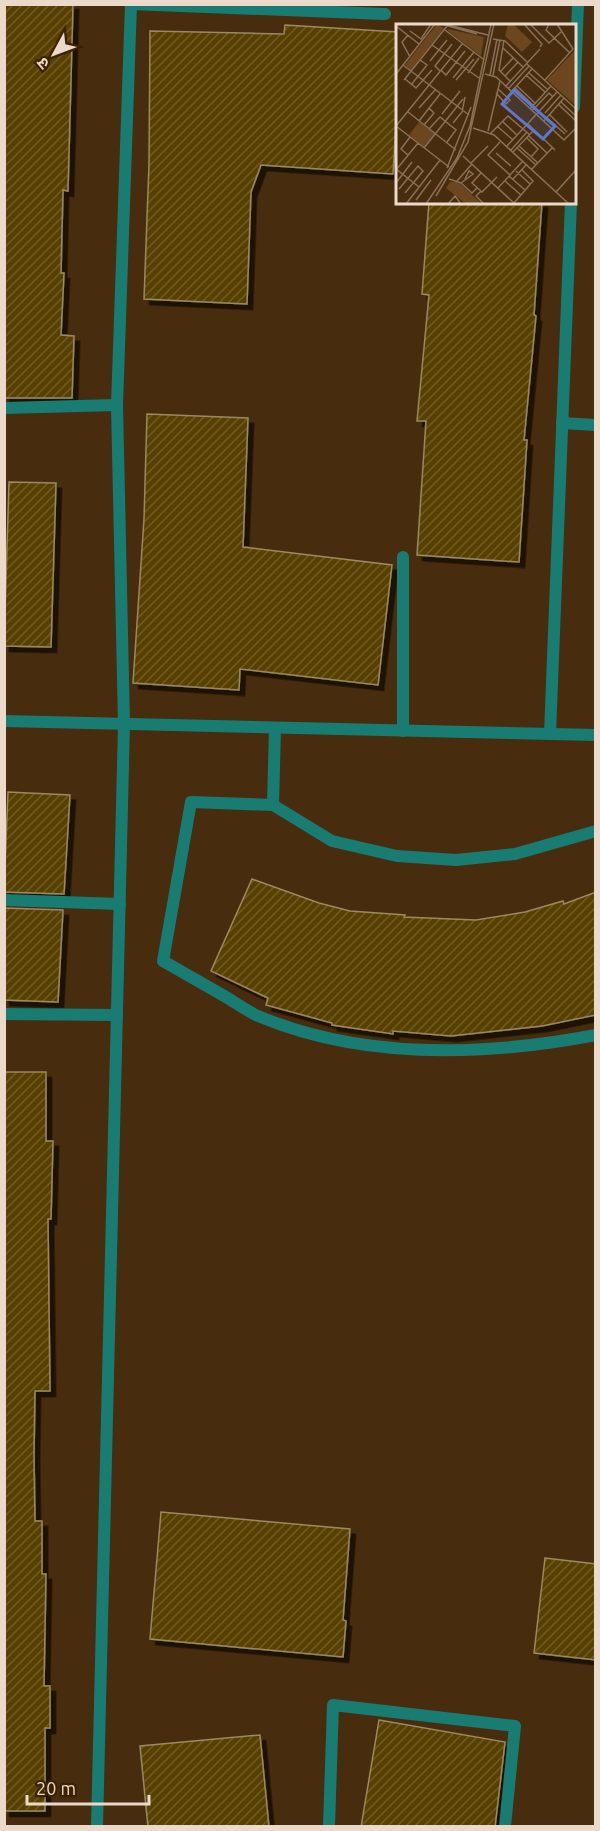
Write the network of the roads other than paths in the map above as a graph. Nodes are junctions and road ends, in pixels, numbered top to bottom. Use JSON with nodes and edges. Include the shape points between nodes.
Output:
{"nodes":[{"id":1,"x":131,"y":4,"type":"edge"},
{"id":2,"x":578,"y":4,"type":"edge"},
{"id":3,"x":385,"y":14,"type":"dead end"},
{"id":4,"x":576,"y":56,"type":"edge"},
{"id":5,"x":571,"y":204,"type":"edge"},
{"id":6,"x":117,"y":405,"type":"junction"},
{"id":7,"x":4,"y":408,"type":"edge"},
{"id":8,"x":562,"y":423,"type":"junction"},
{"id":9,"x":596,"y":425,"type":"edge"},
{"id":10,"x":403,"y":557,"type":"dead end"},
{"id":11,"x":4,"y":721,"type":"edge"},
{"id":12,"x":124,"y":724,"type":"junction"},
{"id":13,"x":275,"y":728,"type":"junction"},
{"id":14,"x":403,"y":731,"type":"junction"},
{"id":15,"x":550,"y":734,"type":"junction"},
{"id":16,"x":596,"y":735,"type":"edge"},
{"id":17,"x":273,"y":805,"type":"junction"},
{"id":18,"x":596,"y":831,"type":"edge"},
{"id":19,"x":4,"y":900,"type":"edge"},
{"id":20,"x":120,"y":904,"type":"junction"},
{"id":21,"x":4,"y":1014,"type":"edge"},
{"id":22,"x":117,"y":1015,"type":"junction"},
{"id":23,"x":596,"y":1035,"type":"edge"},
{"id":24,"x":97,"y":1827,"type":"edge"},
{"id":25,"x":329,"y":1827,"type":"edge"},
{"id":26,"x":505,"y":1827,"type":"edge"}],
"edges":[{"from":1,"to":3,"type":"street"},
{"from":1,"to":6,"type":"street"},
{"from":2,"to":4,"type":"street"},
{"from":5,"to":8,"type":"street"},
{"from":6,"to":7,"type":"street"},
{"from":6,"to":12,"type":"street"},
{"from":8,"to":9,"type":"street"},
{"from":8,"to":15,"type":"street"},
{"from":10,"to":14,"type":"street"},
{"from":11,"to":12,"type":"street"},
{"from":12,"to":13,"type":"street"},
{"from":12,"to":20,"type":"street"},
{"from":13,"to":14,"type":"street"},
{"from":13,"to":17,"type":"street"},
{"from":14,"to":15,"type":"street"},
{"from":15,"to":16,"type":"street"},
{"from":17,"to":18,"type":"street","via":[[332,841],[397,856],[456,860],[515,854]]},
{"from":17,"to":23,"type":"street","via":[[190,802],[163,961],[257,1015],[328,1038],[397,1048],[473,1051]]},
{"from":19,"to":20,"type":"street"},
{"from":20,"to":22,"type":"street"},
{"from":21,"to":22,"type":"street"},
{"from":22,"to":24,"type":"street"},
{"from":25,"to":26,"type":"street","via":[[333,1706],[515,1726]]}]}
